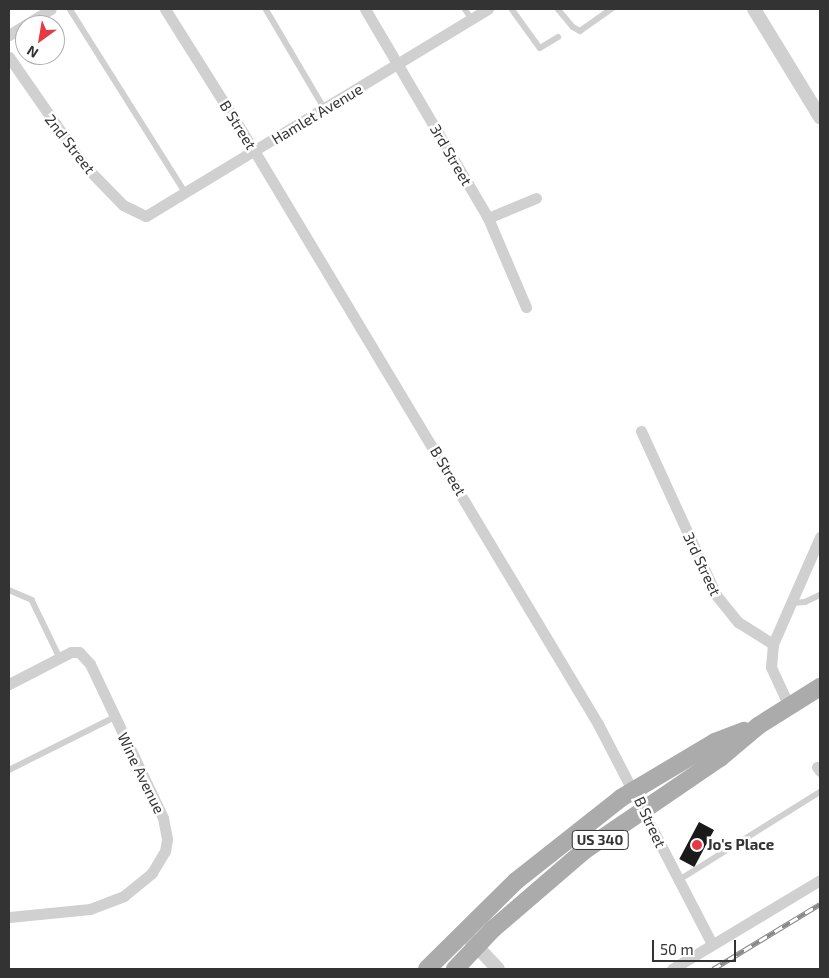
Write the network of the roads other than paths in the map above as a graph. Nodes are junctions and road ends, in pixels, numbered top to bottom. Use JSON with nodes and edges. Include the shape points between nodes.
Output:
{"nodes":[{"id":1,"x":51,"y":9,"type":"edge"},
{"id":2,"x":70,"y":9,"type":"edge"},
{"id":3,"x":165,"y":9,"type":"edge"},
{"id":4,"x":266,"y":9,"type":"edge"},
{"id":5,"x":365,"y":9,"type":"edge"},
{"id":6,"x":465,"y":9,"type":"edge"},
{"id":7,"x":488,"y":9,"type":"edge"},
{"id":8,"x":512,"y":9,"type":"edge"},
{"id":9,"x":558,"y":9,"type":"edge"},
{"id":10,"x":610,"y":9,"type":"edge"},
{"id":11,"x":754,"y":9,"type":"edge"},
{"id":12,"x":472,"y":19,"type":"junction"},
{"id":13,"x":9,"y":35,"type":"edge"},
{"id":14,"x":558,"y":37,"type":"dead end"},
{"id":15,"x":9,"y":57,"type":"edge"},
{"id":16,"x":399,"y":64,"type":"junction"},
{"id":17,"x":325,"y":109,"type":"junction"},
{"id":18,"x":820,"y":117,"type":"edge"},
{"id":19,"x":255,"y":152,"type":"junction"},
{"id":20,"x":186,"y":194,"type":"junction"},
{"id":21,"x":536,"y":198,"type":"dead end"},
{"id":22,"x":146,"y":216,"type":"joint"},
{"id":23,"x":488,"y":218,"type":"junction"},
{"id":24,"x":526,"y":307,"type":"dead end"},
{"id":25,"x":641,"y":431,"type":"dead end"},
{"id":26,"x":820,"y":537,"type":"edge"},
{"id":27,"x":9,"y":590,"type":"edge"},
{"id":28,"x":820,"y":595,"type":"edge"},
{"id":29,"x":791,"y":603,"type":"junction"},
{"id":30,"x":773,"y":644,"type":"junction"},
{"id":31,"x":60,"y":658,"type":"junction"},
{"id":32,"x":9,"y":684,"type":"edge"},
{"id":33,"x":820,"y":687,"type":"edge"},
{"id":34,"x":789,"y":706,"type":"junction"},
{"id":35,"x":115,"y":717,"type":"junction"},
{"id":36,"x":758,"y":726,"type":"junction"},
{"id":37,"x":9,"y":770,"type":"edge"},
{"id":38,"x":635,"y":790,"type":"junction"},
{"id":39,"x":820,"y":792,"type":"edge"},
{"id":40,"x":642,"y":810,"type":"junction"},
{"id":41,"x":679,"y":880,"type":"junction"},
{"id":42,"x":820,"y":880,"type":"edge"},
{"id":43,"x":9,"y":917,"type":"edge"},
{"id":44,"x":463,"y":931,"type":"junction"},
{"id":45,"x":712,"y":944,"type":"junction"},
{"id":46,"x":477,"y":946,"type":"junction"},
{"id":47,"x":427,"y":969,"type":"edge"},
{"id":48,"x":455,"y":969,"type":"edge"},
{"id":49,"x":498,"y":969,"type":"edge"},
{"id":50,"x":672,"y":969,"type":"edge"}],
"edges":[{"from":1,"to":13,"type":"street"},
{"from":2,"to":20,"type":"lane"},
{"from":3,"to":19,"type":"street","name":"B Street"},
{"from":4,"to":17,"type":"lane"},
{"from":5,"to":16,"type":"street","name":"3rd Street"},
{"from":6,"to":12,"type":"lane"},
{"from":7,"to":12,"type":"street","name":"Hamlet Avenue"},
{"from":8,"to":14,"type":"lane","via":[[540,48]]},
{"from":9,"to":10,"type":"lane","via":[[573,28],[580,31]]},
{"from":11,"to":18,"type":"street"},
{"from":12,"to":16,"type":"street","name":"Hamlet Avenue"},
{"from":15,"to":22,"type":"street","name":"2nd Street","via":[[84,165],[123,205]]},
{"from":16,"to":17,"type":"street","name":"Hamlet Avenue"},
{"from":16,"to":23,"type":"street","name":"3rd Street"},
{"from":17,"to":19,"type":"street","name":"Hamlet Avenue"},
{"from":19,"to":20,"type":"street","name":"Hamlet Avenue"},
{"from":19,"to":38,"type":"street","name":"B Street","via":[[495,550]]},
{"from":20,"to":22,"type":"street","name":"Hamlet Avenue"},
{"from":21,"to":23,"type":"street"},
{"from":23,"to":24,"type":"street","name":"3rd Street"},
{"from":25,"to":30,"type":"street","name":"3rd Street","via":[[716,595],[738,622]]},
{"from":26,"to":29,"type":"street"},
{"from":27,"to":31,"type":"lane","via":[[32,600]]},
{"from":28,"to":29,"type":"lane","via":[[805,602]]},
{"from":29,"to":30,"type":"street"},
{"from":30,"to":34,"type":"street","via":[[771,667]]},
{"from":31,"to":32,"type":"street"},
{"from":31,"to":35,"type":"street","name":"Wine Avenue","via":[[79,652],[90,664]]},
{"from":33,"to":34,"type":"main road","number":"US 340"},
{"from":34,"to":36,"type":"main road","number":"US 340"},
{"from":35,"to":37,"type":"lane"},
{"from":35,"to":43,"type":"street","name":"Wine Avenue","via":[[164,818],[167,839],[160,863],[140,885],[115,901],[90,909]]},
{"from":36,"to":38,"type":"main road","number":"US 340","via":[[716,742]]},
{"from":36,"to":40,"type":"main road","number":"US 340","via":[[720,758]]},
{"from":38,"to":40,"type":"street","name":"B Street"},
{"from":38,"to":44,"type":"main road","number":"US 340","via":[[557,847]]},
{"from":39,"to":41,"type":"lane"},
{"from":40,"to":41,"type":"street","name":"B Street"},
{"from":40,"to":46,"type":"main road","number":"US 340","via":[[537,888]]},
{"from":41,"to":45,"type":"street","name":"B Street"},
{"from":42,"to":45,"type":"street"},
{"from":44,"to":46,"type":"street"},
{"from":44,"to":47,"type":"main road","number":"US 340"},
{"from":45,"to":50,"type":"street"},
{"from":46,"to":48,"type":"main road","number":"US 340"},
{"from":46,"to":49,"type":"street"}]}
